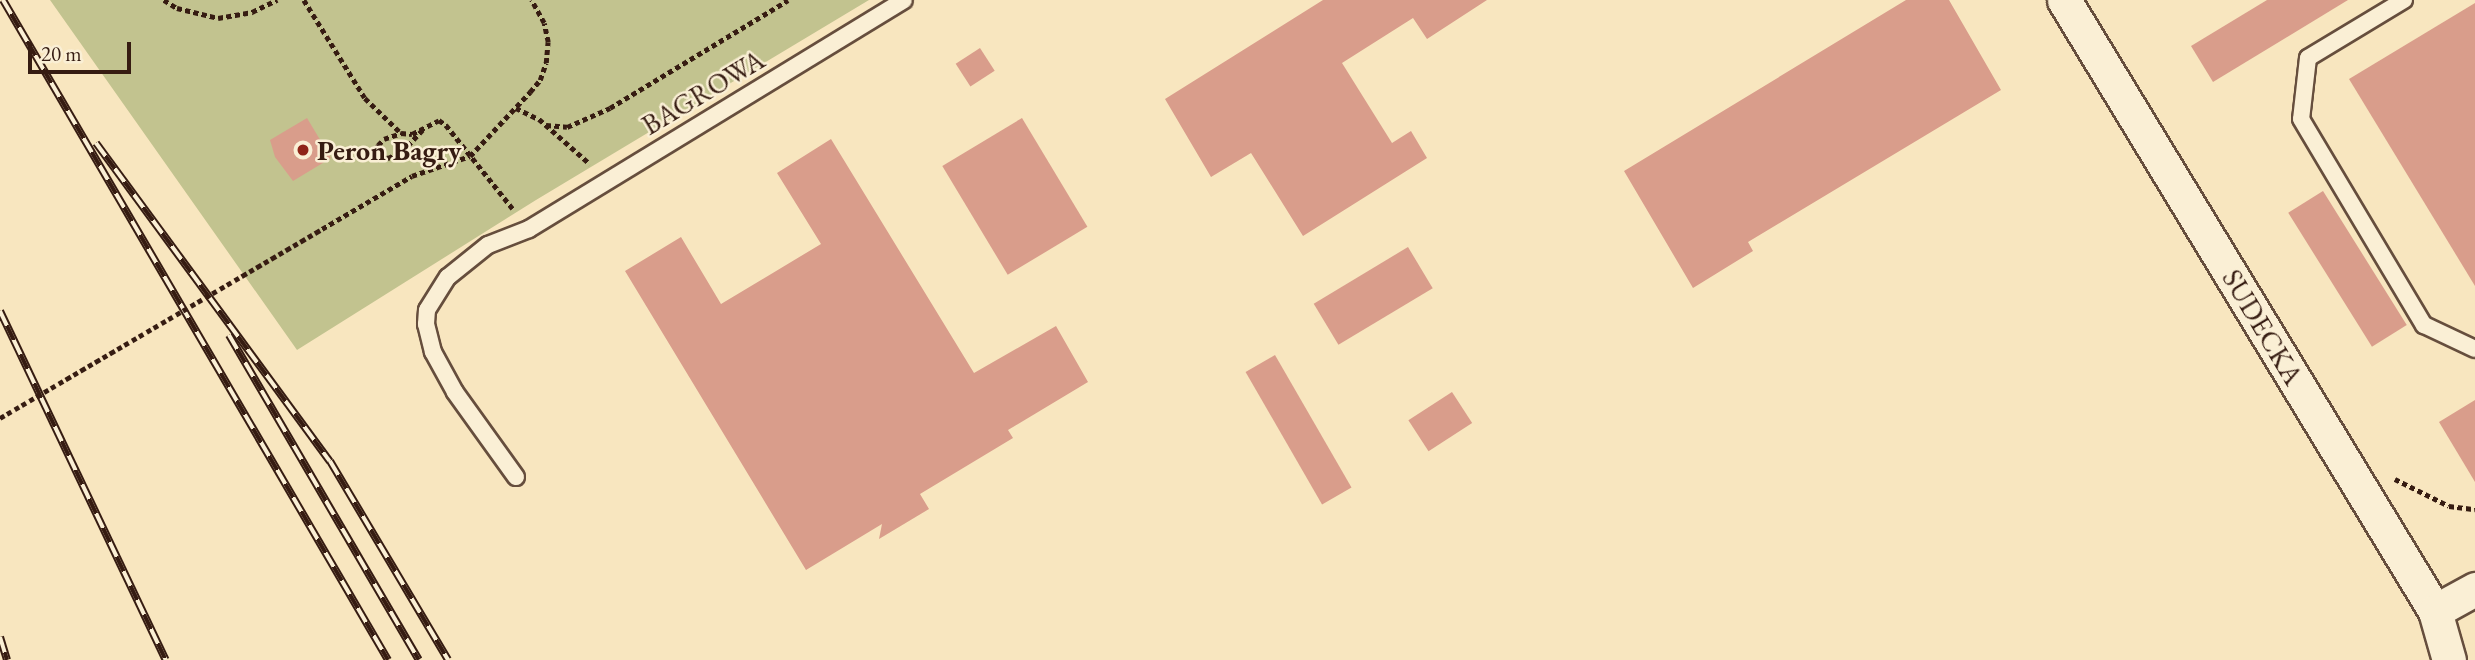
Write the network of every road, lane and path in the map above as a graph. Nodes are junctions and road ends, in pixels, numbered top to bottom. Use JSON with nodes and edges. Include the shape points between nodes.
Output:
{"nodes":[{"id":1,"x":164,"y":0,"type":"edge"},
{"id":2,"x":277,"y":0,"type":"edge"},
{"id":3,"x":303,"y":0,"type":"edge"},
{"id":4,"x":531,"y":0,"type":"edge"},
{"id":5,"x":788,"y":0,"type":"edge"},
{"id":6,"x":904,"y":0,"type":"edge"},
{"id":7,"x":2064,"y":0,"type":"edge"},
{"id":8,"x":2404,"y":0,"type":"edge"},
{"id":9,"x":516,"y":108,"type":"junction"},
{"id":10,"x":546,"y":125,"type":"junction"},
{"id":11,"x":423,"y":130,"type":"junction"},
{"id":12,"x":401,"y":133,"type":"junction"},
{"id":13,"x":470,"y":156,"type":"junction"},
{"id":14,"x":610,"y":180,"type":"junction"},
{"id":15,"x":529,"y":229,"type":"junction"},
{"id":16,"x":2475,"y":349,"type":"edge"},
{"id":17,"x":0,"y":418,"type":"edge"},
{"id":18,"x":2388,"y":475,"type":"dead end"},
{"id":19,"x":516,"y":477,"type":"dead end"},
{"id":20,"x":2475,"y":509,"type":"edge"},
{"id":21,"x":2475,"y":589,"type":"edge"},
{"id":22,"x":2435,"y":611,"type":"junction"},
{"id":23,"x":2449,"y":660,"type":"edge"}],
"edges":[{"from":1,"to":2,"type":"path","via":[[218,18],[252,12]]},
{"from":3,"to":12,"type":"path","via":[[366,98]]},
{"from":4,"to":9,"type":"path","via":[[544,23],[546,63],[541,80]]},
{"from":5,"to":10,"type":"path","via":[[610,108],[567,127]]},
{"from":6,"to":14,"type":"lane","name":"BAGROWA"},
{"from":7,"to":22,"type":"street","name":"SUDECKA"},
{"from":8,"to":16,"type":"lane","via":[[2308,58],[2301,119],[2424,325]]},
{"from":9,"to":10,"type":"path"},
{"from":9,"to":13,"type":"path"},
{"from":10,"to":14,"type":"path"},
{"from":11,"to":12,"type":"path"},
{"from":11,"to":12,"type":"path","via":[[390,158],[374,155],[378,145]]},
{"from":11,"to":13,"type":"path","via":[[439,120]]},
{"from":13,"to":15,"type":"path"},
{"from":13,"to":17,"type":"path","bridge":true,"via":[[412,176]]},
{"from":14,"to":15,"type":"lane","name":"BAGROWA"},
{"from":15,"to":19,"type":"lane","name":"BAGROWA","via":[[488,245],[459,266],[427,310],[426,324],[441,370]]},
{"from":18,"to":20,"type":"path","via":[[2448,506]]},
{"from":21,"to":22,"type":"street"},
{"from":22,"to":23,"type":"street","name":"SUDECKA"}]}
